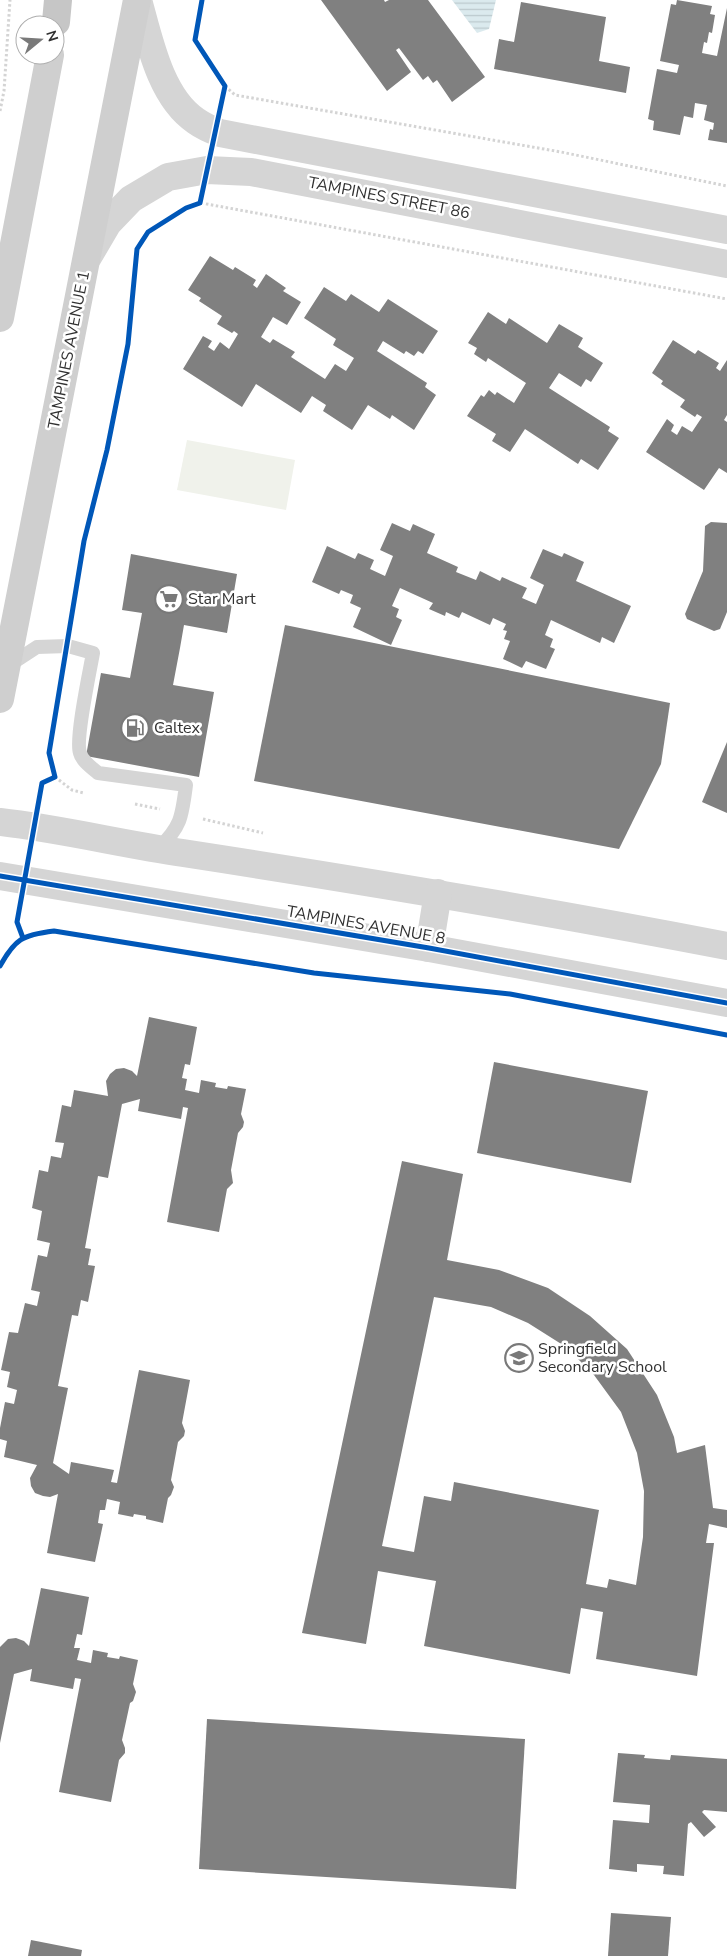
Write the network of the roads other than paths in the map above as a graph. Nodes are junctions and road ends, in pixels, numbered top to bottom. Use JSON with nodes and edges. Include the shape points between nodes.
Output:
{"nodes":[{"id":1,"x":138,"y":0,"type":"edge"},
{"id":2,"x":48,"y":65,"type":"edge"},
{"id":3,"x":727,"y":230,"type":"edge"},
{"id":4,"x":86,"y":261,"type":"junction"},
{"id":5,"x":727,"y":264,"type":"edge"},
{"id":6,"x":0,"y":318,"type":"edge"},
{"id":7,"x":10,"y":599,"type":"edge"},
{"id":8,"x":5,"y":667,"type":"junction"},
{"id":9,"x":0,"y":699,"type":"edge"},
{"id":10,"x":0,"y":822,"type":"edge"},
{"id":11,"x":158,"y":849,"type":"junction"},
{"id":12,"x":0,"y":876,"type":"edge"},
{"id":13,"x":438,"y":893,"type":"junction"},
{"id":14,"x":727,"y":946,"type":"edge"},
{"id":15,"x":429,"y":948,"type":"junction"},
{"id":16,"x":727,"y":1003,"type":"edge"}],
"edges":[{"from":1,"to":3,"type":"street","name":"TAMPINES STREET 86","via":[[158,70],[179,105],[195,121],[215,131]]},
{"from":1,"to":4,"type":"main road","name":"TAMPINES AVENUE 1"},
{"from":2,"to":6,"type":"main road"},
{"from":4,"to":5,"type":"street","name":"TAMPINES STREET 86","via":[[108,223],[131,199],[168,178],[207,170],[251,172]]},
{"from":4,"to":7,"type":"main road","name":"TAMPINES AVENUE 1"},
{"from":7,"to":8,"type":"main road","name":"TAMPINES AVENUE 1"},
{"from":8,"to":9,"type":"main road","name":"TAMPINES AVENUE 1"},
{"from":8,"to":11,"type":"lane","via":[[37,647],[68,646],[93,653],[79,738],[80,753],[98,773],[186,785],[182,814],[172,835]]},
{"from":10,"to":11,"type":"street"},
{"from":11,"to":13,"type":"street"},
{"from":12,"to":15,"type":"street","name":"TAMPINES AVENUE 8"},
{"from":13,"to":14,"type":"street"},
{"from":13,"to":15,"type":"street"},
{"from":15,"to":16,"type":"street","name":"TAMPINES AVENUE 8"}]}
